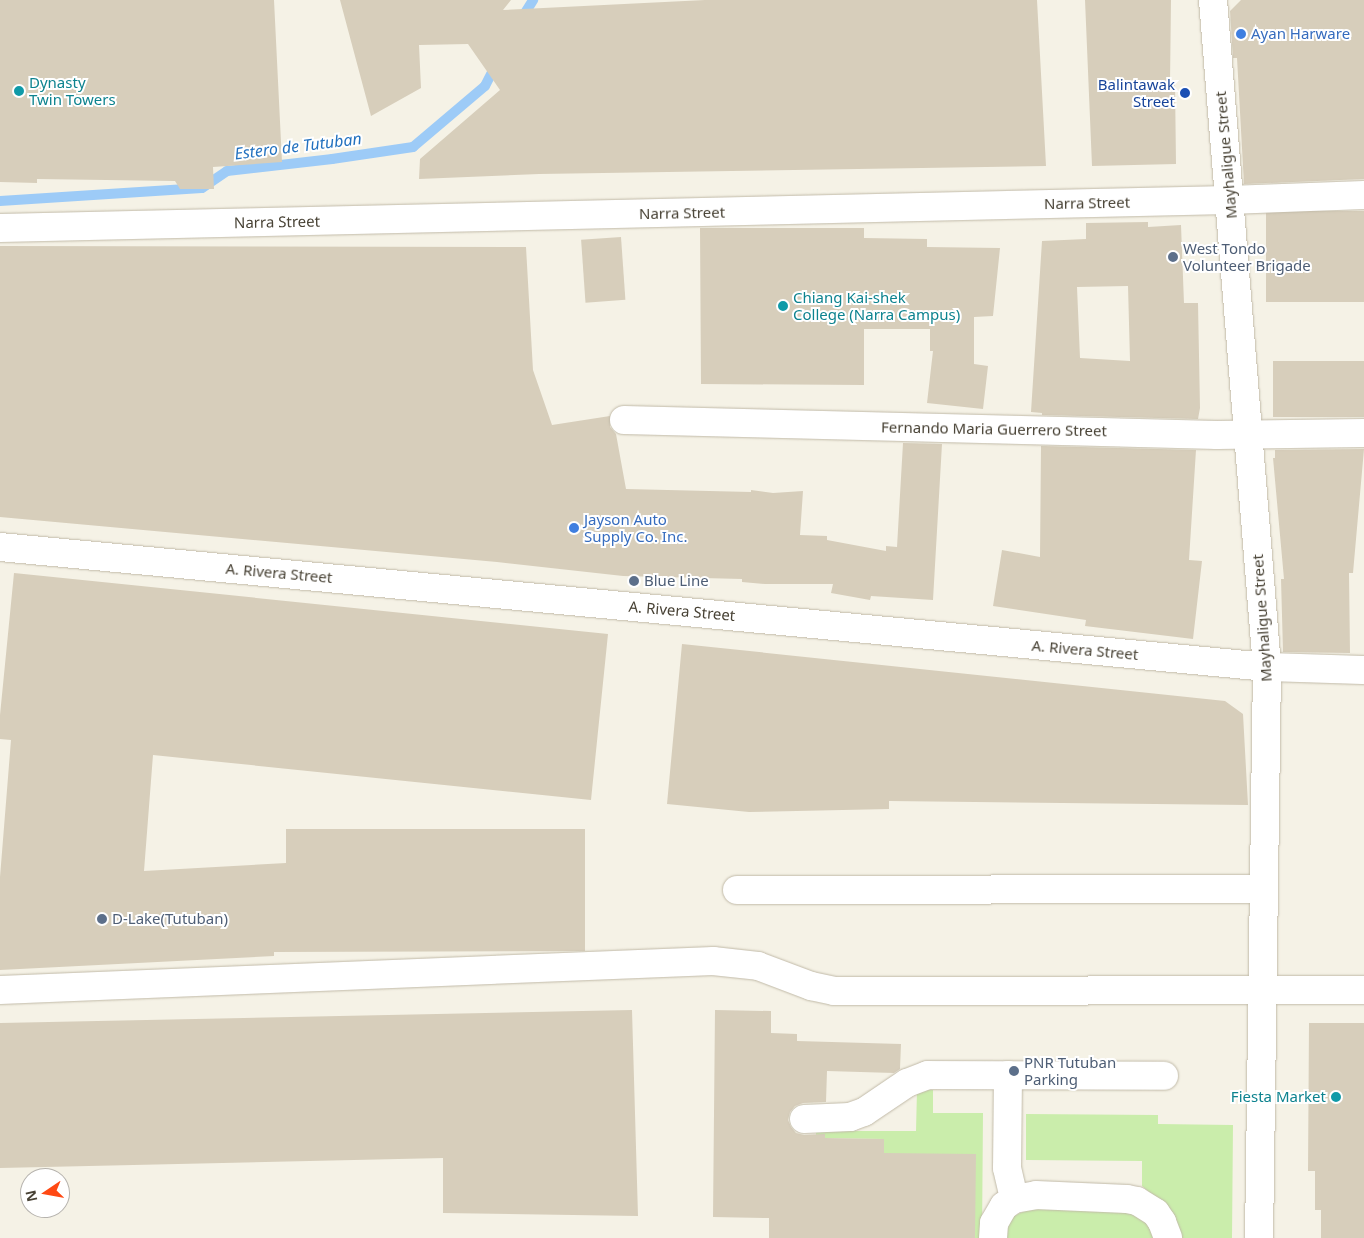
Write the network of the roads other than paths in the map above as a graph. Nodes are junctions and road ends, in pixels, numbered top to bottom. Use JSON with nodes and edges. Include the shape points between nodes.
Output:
{"nodes":[{"id":1,"x":1213,"y":0,"type":"edge"},
{"id":2,"x":1364,"y":195,"type":"edge"},
{"id":3,"x":1229,"y":200,"type":"junction"},
{"id":4,"x":0,"y":228,"type":"edge"},
{"id":5,"x":624,"y":420,"type":"dead end"},
{"id":6,"x":1364,"y":433,"type":"edge"},
{"id":7,"x":1249,"y":435,"type":"junction"},
{"id":8,"x":0,"y":546,"type":"edge"},
{"id":9,"x":1267,"y":667,"type":"junction"},
{"id":10,"x":1364,"y":670,"type":"edge"},
{"id":11,"x":1264,"y":889,"type":"junction"},
{"id":12,"x":737,"y":890,"type":"dead end"},
{"id":13,"x":0,"y":990,"type":"edge"},
{"id":14,"x":1262,"y":990,"type":"junction"},
{"id":15,"x":1364,"y":990,"type":"edge"},
{"id":16,"x":1008,"y":1075,"type":"junction"},
{"id":17,"x":1164,"y":1076,"type":"dead end"},
{"id":18,"x":804,"y":1119,"type":"dead end"},
{"id":19,"x":1014,"y":1199,"type":"junction"},
{"id":20,"x":993,"y":1238,"type":"edge"},
{"id":21,"x":1168,"y":1238,"type":"edge"},
{"id":22,"x":1259,"y":1238,"type":"edge"}],
"edges":[{"from":1,"to":3,"type":"street","name":"Mayhaligue Street"},
{"from":2,"to":3,"type":"street","name":"Narra Street"},
{"from":3,"to":4,"type":"street","name":"Narra Street"},
{"from":3,"to":7,"type":"street","name":"Mayhaligue Street"},
{"from":5,"to":7,"type":"street","name":"Fernando Maria Guerrero Street"},
{"from":6,"to":7,"type":"street","name":"Fernando Maria Guerrero Street"},
{"from":7,"to":9,"type":"street","name":"Mayhaligue Street"},
{"from":8,"to":9,"type":"street","name":"A. Rivera Street"},
{"from":9,"to":10,"type":"street","name":"A. Rivera Street"},
{"from":9,"to":11,"type":"street","name":"Mayhaligue Street"},
{"from":11,"to":12,"type":"street"},
{"from":11,"to":14,"type":"street","name":"Mayhaligue Street"},
{"from":13,"to":14,"type":"street","via":[[713,961],[758,966],[811,986],[834,990]]},
{"from":14,"to":15,"type":"street"},
{"from":14,"to":22,"type":"street","name":"Mayhaligue Street"},
{"from":16,"to":17,"type":"street"},
{"from":16,"to":18,"type":"street","via":[[928,1075],[907,1083],[864,1112],[850,1117]]},
{"from":16,"to":19,"type":"street","via":[[1006,1168]]},
{"from":19,"to":20,"type":"street","via":[[998,1214]]},
{"from":19,"to":21,"type":"street","via":[[1036,1195],[1132,1200],[1156,1213]]}]}
